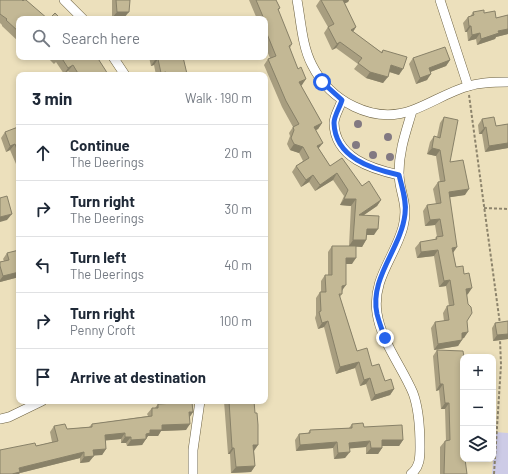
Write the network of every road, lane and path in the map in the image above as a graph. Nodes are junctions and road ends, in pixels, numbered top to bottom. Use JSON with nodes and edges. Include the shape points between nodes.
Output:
{"nodes":[{"id":1,"x":297,"y":0,"type":"edge"},
{"id":2,"x":440,"y":0,"type":"edge"},
{"id":3,"x":66,"y":1,"type":"edge"},
{"id":4,"x":80,"y":16,"type":"edge"},
{"id":5,"x":115,"y":60,"type":"edge"},
{"id":6,"x":123,"y":72,"type":"edge"},
{"id":7,"x":508,"y":82,"type":"edge"},
{"id":8,"x":468,"y":86,"type":"junction"},
{"id":9,"x":342,"y":100,"type":"junction"},
{"id":10,"x":412,"y":111,"type":"junction"},
{"id":11,"x":399,"y":175,"type":"junction"},
{"id":12,"x":484,"y":208,"type":"junction"},
{"id":13,"x":508,"y":209,"type":"edge"},
{"id":14,"x":500,"y":327,"type":"edge"},
{"id":15,"x":500,"y":335,"type":"edge"},
{"id":16,"x":36,"y":404,"type":"edge"},
{"id":17,"x":200,"y":404,"type":"edge"},
{"id":18,"x":0,"y":419,"type":"edge"},
{"id":19,"x":413,"y":473,"type":"edge"},
{"id":20,"x":193,"y":474,"type":"edge"},
{"id":21,"x":494,"y":474,"type":"edge"}],
"edges":[{"from":1,"to":9,"type":"street","via":[[311,64],[322,82]]},
{"from":2,"to":8,"type":"street"},
{"from":3,"to":4,"type":"street"},
{"from":5,"to":6,"type":"street"},
{"from":7,"to":8,"type":"street"},
{"from":8,"to":10,"type":"street"},
{"from":8,"to":12,"type":"path"},
{"from":9,"to":10,"type":"street","via":[[376,115]]},
{"from":9,"to":11,"type":"street","via":[[334,122],[337,137],[344,149],[357,161],[373,170]]},
{"from":10,"to":11,"type":"street","via":[[402,142]]},
{"from":11,"to":19,"type":"street","via":[[405,199],[405,213],[397,242],[379,282],[377,313],[385,338],[413,394],[420,429],[420,448],[419,464]]},
{"from":12,"to":13,"type":"path"},
{"from":12,"to":14,"type":"path"},
{"from":15,"to":21,"type":"path","via":[[501,365]]},
{"from":16,"to":18,"type":"street"},
{"from":17,"to":20,"type":"street","via":[[193,450]]}]}
